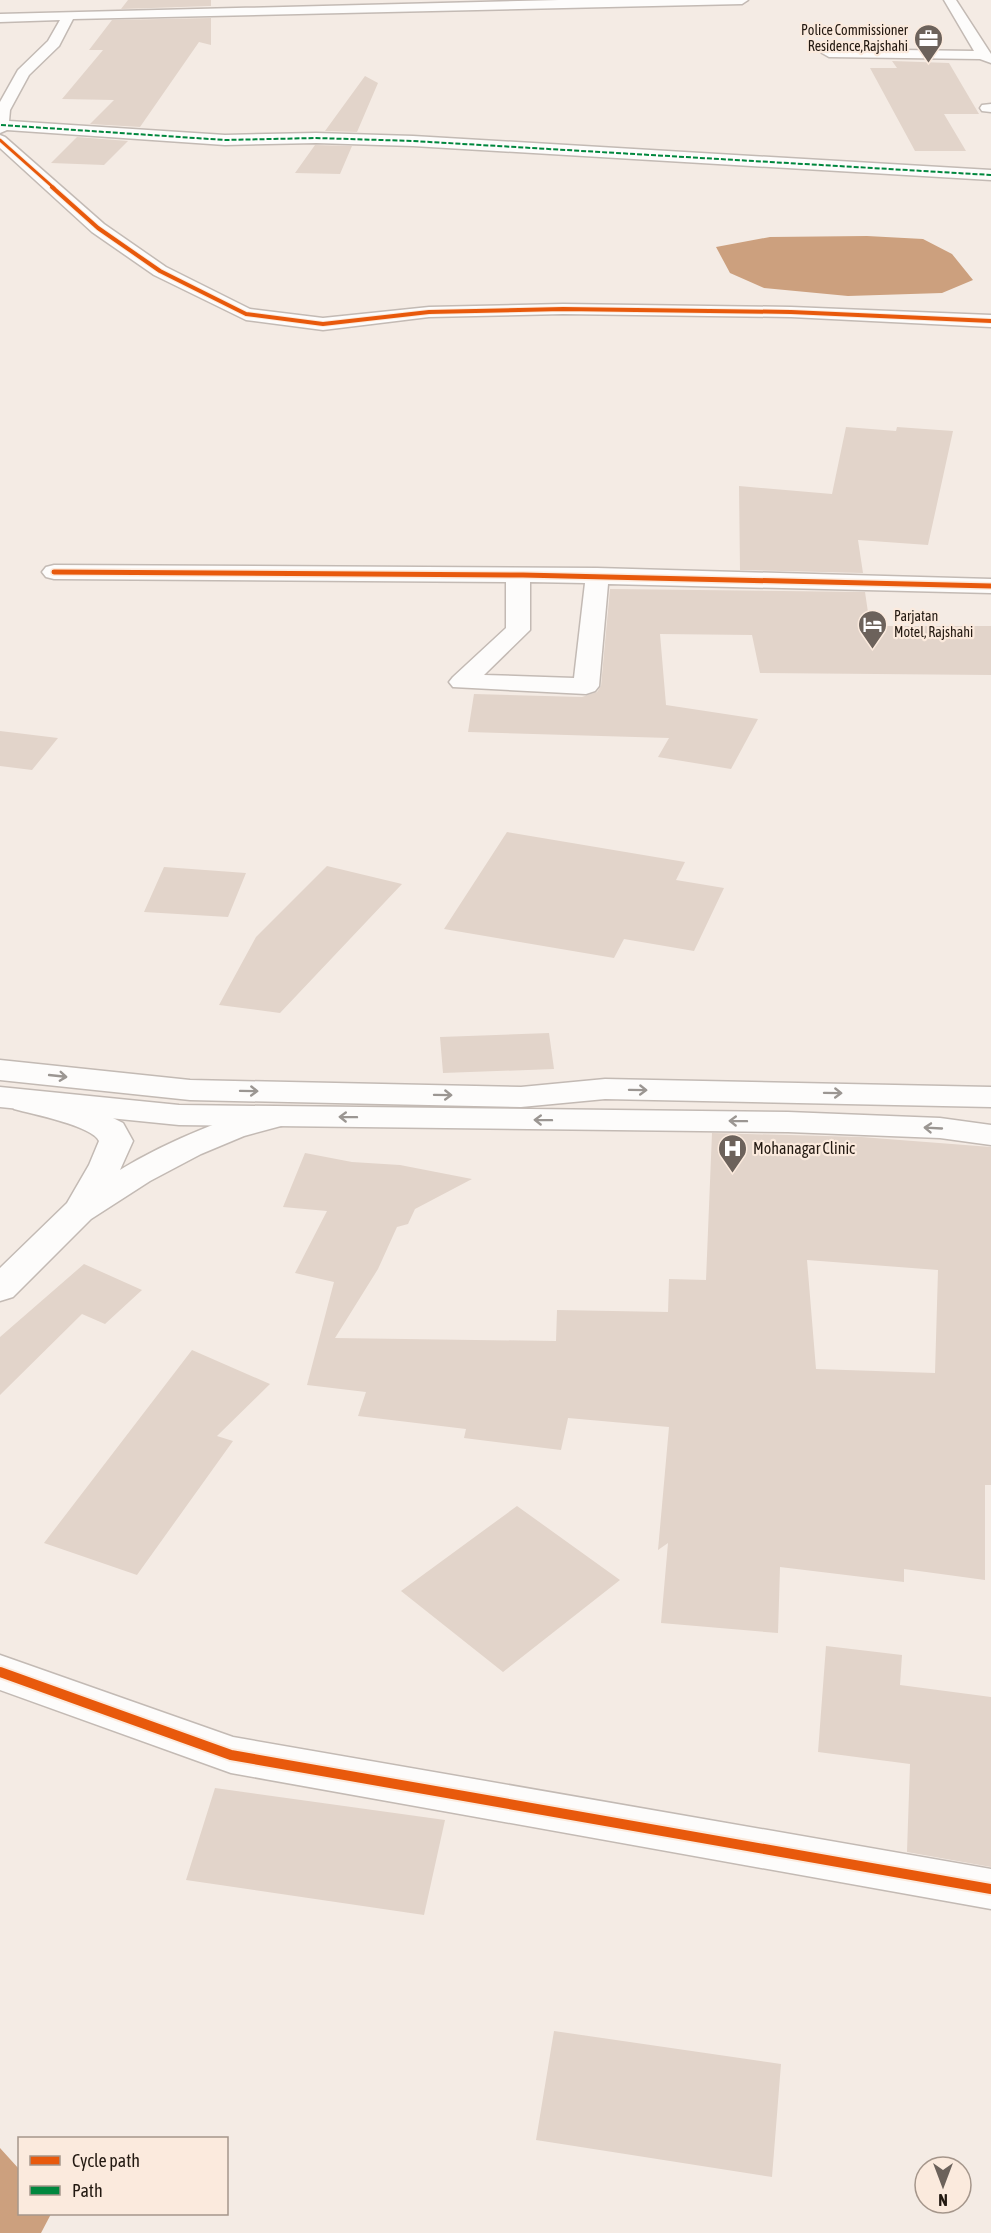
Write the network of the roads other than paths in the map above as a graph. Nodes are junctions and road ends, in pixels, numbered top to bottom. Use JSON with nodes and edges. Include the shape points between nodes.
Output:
{"nodes":[{"id":1,"x":308,"y":0,"type":"edge"},
{"id":2,"x":742,"y":0,"type":"edge"},
{"id":3,"x":950,"y":0,"type":"edge"},
{"id":4,"x":0,"y":6,"type":"edge"},
{"id":5,"x":69,"y":15,"type":"junction"},
{"id":6,"x":0,"y":18,"type":"edge"},
{"id":7,"x":829,"y":53,"type":"dead end"},
{"id":8,"x":987,"y":57,"type":"edge"},
{"id":9,"x":1,"y":134,"type":"edge"},
{"id":10,"x":308,"y":152,"type":"dead end"},
{"id":11,"x":991,"y":175,"type":"edge"},
{"id":12,"x":991,"y":321,"type":"edge"},
{"id":13,"x":54,"y":572,"type":"dead end"},
{"id":14,"x":518,"y":574,"type":"junction"},
{"id":15,"x":597,"y":575,"type":"junction"},
{"id":16,"x":991,"y":586,"type":"edge"},
{"id":17,"x":5,"y":1089,"type":"edge"},
{"id":18,"x":991,"y":1097,"type":"edge"},
{"id":19,"x":280,"y":1116,"type":"junction"},
{"id":20,"x":991,"y":1135,"type":"edge"},
{"id":21,"x":80,"y":1211,"type":"junction"},
{"id":22,"x":0,"y":1289,"type":"edge"},
{"id":23,"x":0,"y":1672,"type":"edge"},
{"id":24,"x":991,"y":1889,"type":"edge"}],
"edges":[{"from":1,"to":4,"type":"main road"},
{"from":2,"to":5,"type":"main road"},
{"from":3,"to":8,"type":"main road"},
{"from":5,"to":6,"type":"main road"},
{"from":5,"to":9,"type":"main road","via":[[54,43],[23,73],[3,110]]},
{"from":7,"to":8,"type":"main road"},
{"from":9,"to":10,"type":"main road","via":[[32,143]]},
{"from":9,"to":11,"type":"main road","via":[[413,141]]},
{"from":9,"to":12,"type":"main road","via":[[98,228],[160,271],[246,314],[323,324],[429,312],[562,309],[791,312]]},
{"from":13,"to":14,"type":"main road"},
{"from":14,"to":15,"type":"main road"},
{"from":14,"to":15,"type":"main road","via":[[518,630],[462,682],[586,686]]},
{"from":15,"to":16,"type":"main road"},
{"from":17,"to":18,"type":"main road","one_way":true,"via":[[521,1097],[605,1089]]},
{"from":17,"to":19,"type":"main road","via":[[179,1114]]},
{"from":17,"to":21,"type":"main road","via":[[111,1130],[116,1141]]},
{"from":20,"to":19,"type":"main road","one_way":true,"via":[[940,1128],[788,1122]]},
{"from":19,"to":21,"type":"main road","via":[[232,1129],[189,1147]]},
{"from":21,"to":22,"type":"main road"},
{"from":23,"to":24,"type":"main road","via":[[231,1755]]}]}
